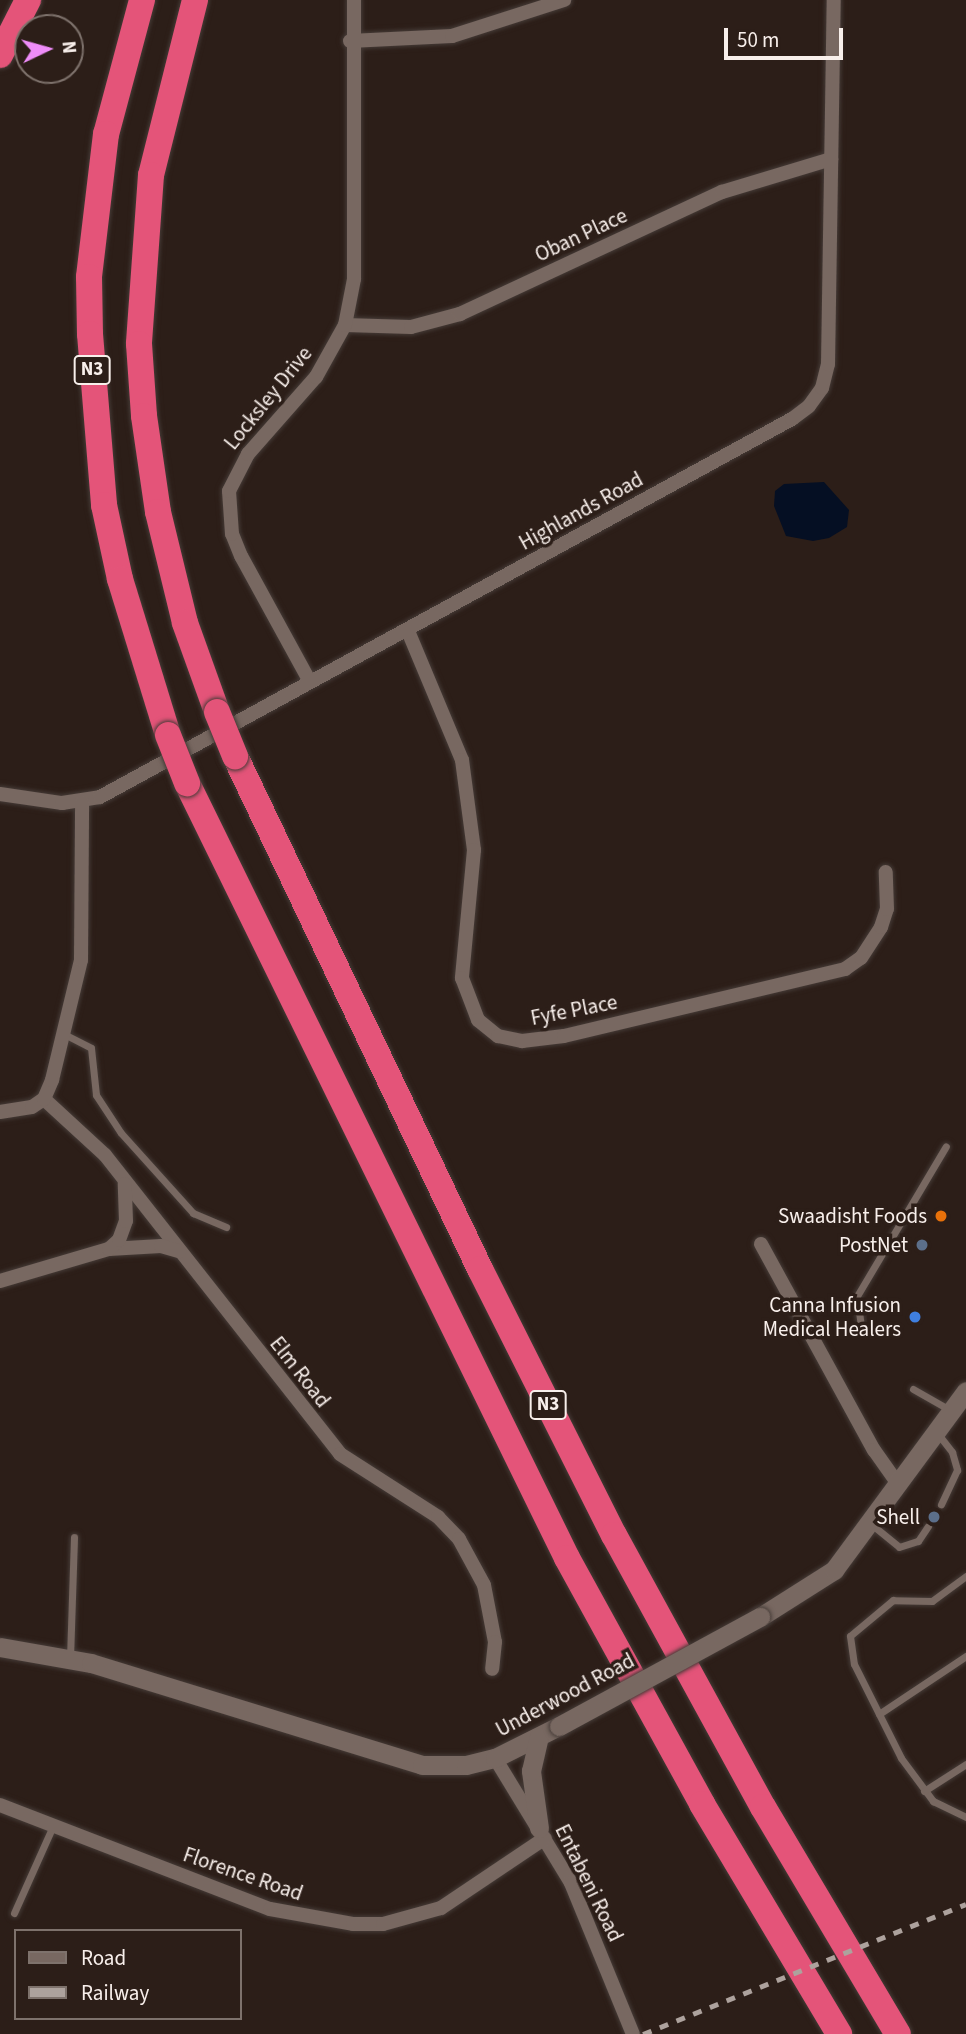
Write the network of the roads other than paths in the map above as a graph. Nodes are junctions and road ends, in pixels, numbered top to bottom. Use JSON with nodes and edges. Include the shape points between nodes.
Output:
{"nodes":[{"id":1,"x":28,"y":0,"type":"edge"},
{"id":2,"x":142,"y":0,"type":"edge"},
{"id":3,"x":195,"y":0,"type":"edge"},
{"id":4,"x":354,"y":0,"type":"edge"},
{"id":5,"x":564,"y":0,"type":"edge"},
{"id":6,"x":834,"y":0,"type":"edge"},
{"id":7,"x":350,"y":41,"type":"junction"},
{"id":8,"x":0,"y":55,"type":"edge"},
{"id":9,"x":831,"y":159,"type":"junction"},
{"id":10,"x":345,"y":325,"type":"junction"},
{"id":11,"x":408,"y":631,"type":"junction"},
{"id":12,"x":309,"y":680,"type":"junction"},
{"id":13,"x":0,"y":794,"type":"edge"},
{"id":14,"x":82,"y":802,"type":"junction"},
{"id":15,"x":886,"y":872,"type":"dead end"},
{"id":16,"x":63,"y":1033,"type":"junction"},
{"id":17,"x":44,"y":1099,"type":"junction"},
{"id":18,"x":0,"y":1112,"type":"edge"},
{"id":19,"x":946,"y":1146,"type":"dead end"},
{"id":20,"x":125,"y":1183,"type":"junction"},
{"id":21,"x":226,"y":1227,"type":"dead end"},
{"id":22,"x":761,"y":1244,"type":"dead end"},
{"id":23,"x":109,"y":1249,"type":"junction"},
{"id":24,"x":178,"y":1251,"type":"junction"},
{"id":25,"x":0,"y":1281,"type":"edge"},
{"id":26,"x":861,"y":1326,"type":"dead end"},
{"id":27,"x":913,"y":1389,"type":"dead end"},
{"id":28,"x":966,"y":1391,"type":"edge"},
{"id":29,"x":950,"y":1410,"type":"junction"},
{"id":30,"x":936,"y":1431,"type":"junction"},
{"id":31,"x":898,"y":1484,"type":"junction"},
{"id":32,"x":941,"y":1504,"type":"dead end"},
{"id":33,"x":871,"y":1524,"type":"junction"},
{"id":34,"x":928,"y":1526,"type":"dead end"},
{"id":35,"x":74,"y":1537,"type":"dead end"},
{"id":36,"x":966,"y":1576,"type":"edge"},
{"id":37,"x":0,"y":1647,"type":"edge"},
{"id":38,"x":966,"y":1656,"type":"edge"},
{"id":39,"x":70,"y":1658,"type":"junction"},
{"id":40,"x":492,"y":1669,"type":"dead end"},
{"id":41,"x":879,"y":1714,"type":"junction"},
{"id":42,"x":539,"y":1737,"type":"junction"},
{"id":43,"x":495,"y":1758,"type":"junction"},
{"id":44,"x":966,"y":1764,"type":"edge"},
{"id":45,"x":924,"y":1791,"type":"junction"},
{"id":46,"x":0,"y":1805,"type":"edge"},
{"id":47,"x":966,"y":1817,"type":"edge"},
{"id":48,"x":53,"y":1826,"type":"junction"},
{"id":49,"x":542,"y":1833,"type":"junction"},
{"id":50,"x":13,"y":1913,"type":"dead end"},
{"id":51,"x":633,"y":2034,"type":"edge"},
{"id":52,"x":839,"y":2034,"type":"edge"},
{"id":53,"x":898,"y":2034,"type":"edge"}],
"edges":[{"from":1,"to":8,"type":"highway"},
{"from":2,"to":52,"type":"highway","number":"N3","bridge":true,"via":[[106,134],[89,277],[90,334],[104,505],[120,579],[168,736],[567,1558],[702,1804]]},
{"from":3,"to":53,"type":"highway","number":"N3","bridge":true,"via":[[151,175],[139,344],[158,512],[185,623],[235,756],[468,1245],[614,1535],[763,1807]]},
{"from":4,"to":7,"type":"street","name":"Locksley Drive"},
{"from":5,"to":7,"type":"street","via":[[452,36]]},
{"from":6,"to":9,"type":"street","name":"Highlands Road"},
{"from":7,"to":10,"type":"street","name":"Locksley Drive","via":[[354,279]]},
{"from":9,"to":10,"type":"street","name":"Oban Place","via":[[722,192],[460,314],[411,327]]},
{"from":9,"to":11,"type":"street","name":"Highlands Road","via":[[828,364],[821,388],[808,406]]},
{"from":10,"to":12,"type":"street","name":"Locksley Drive","via":[[316,377],[248,454],[229,491],[232,534],[241,556]]},
{"from":11,"to":12,"type":"street","name":"Highlands Road"},
{"from":11,"to":15,"type":"street","name":"Fyfe Place","via":[[462,760],[474,850],[462,978],[478,1020],[498,1036],[523,1041],[564,1036],[845,969],[861,958],[881,927],[887,909]]},
{"from":12,"to":14,"type":"street","name":"Highlands Road","via":[[123,785]]},
{"from":13,"to":14,"type":"street","name":"Highlands Road","via":[[37,802]]},
{"from":14,"to":16,"type":"street","via":[[83,937]]},
{"from":16,"to":17,"type":"street"},
{"from":16,"to":21,"type":"lane","via":[[91,1048],[96,1095],[121,1133],[193,1213]]},
{"from":17,"to":18,"type":"street","via":[[32,1107]]},
{"from":17,"to":20,"type":"street","name":"Elm Road","via":[[105,1155]]},
{"from":19,"to":26,"type":"lane","via":[[857,1296]]},
{"from":20,"to":23,"type":"street","via":[[126,1221],[119,1240]]},
{"from":20,"to":24,"type":"street","name":"Elm Road"},
{"from":22,"to":31,"type":"street","via":[[874,1450]]},
{"from":23,"to":24,"type":"street","via":[[145,1246]]},
{"from":23,"to":25,"type":"street"},
{"from":24,"to":40,"type":"street","name":"Elm Road","via":[[340,1454],[438,1517],[459,1539],[484,1585],[495,1643]]},
{"from":27,"to":29,"type":"lane"},
{"from":28,"to":29,"type":"main road","name":"Underwood Road"},
{"from":29,"to":30,"type":"main road","name":"Underwood Road"},
{"from":30,"to":31,"type":"main road","name":"Underwood Road"},
{"from":30,"to":32,"type":"lane","via":[[952,1452],[957,1470]]},
{"from":31,"to":33,"type":"main road","name":"Underwood Road"},
{"from":33,"to":34,"type":"lane","via":[[899,1547],[918,1541]]},
{"from":33,"to":42,"type":"main road","name":"Underwood Road","bridge":true,"via":[[834,1570],[760,1617]]},
{"from":35,"to":39,"type":"lane"},
{"from":36,"to":41,"type":"lane","via":[[932,1601],[893,1600],[850,1636],[854,1664]]},
{"from":37,"to":39,"type":"main road","name":"Underwood Road"},
{"from":38,"to":41,"type":"lane"},
{"from":39,"to":43,"type":"main road","name":"Underwood Road","via":[[422,1765],[466,1765]]},
{"from":41,"to":45,"type":"lane"},
{"from":42,"to":43,"type":"main road","name":"Underwood Road"},
{"from":42,"to":49,"type":"main road","via":[[531,1771]]},
{"from":43,"to":49,"type":"street","name":"Entabeni Road"},
{"from":44,"to":45,"type":"lane"},
{"from":45,"to":47,"type":"lane","via":[[945,1810]]},
{"from":46,"to":48,"type":"street","name":"Florence Road"},
{"from":48,"to":49,"type":"street","name":"Florence Road","via":[[270,1909],[353,1924],[383,1924],[441,1909]]},
{"from":48,"to":50,"type":"lane"},
{"from":49,"to":51,"type":"street","name":"Entabeni Road","via":[[581,1907]]}]}
